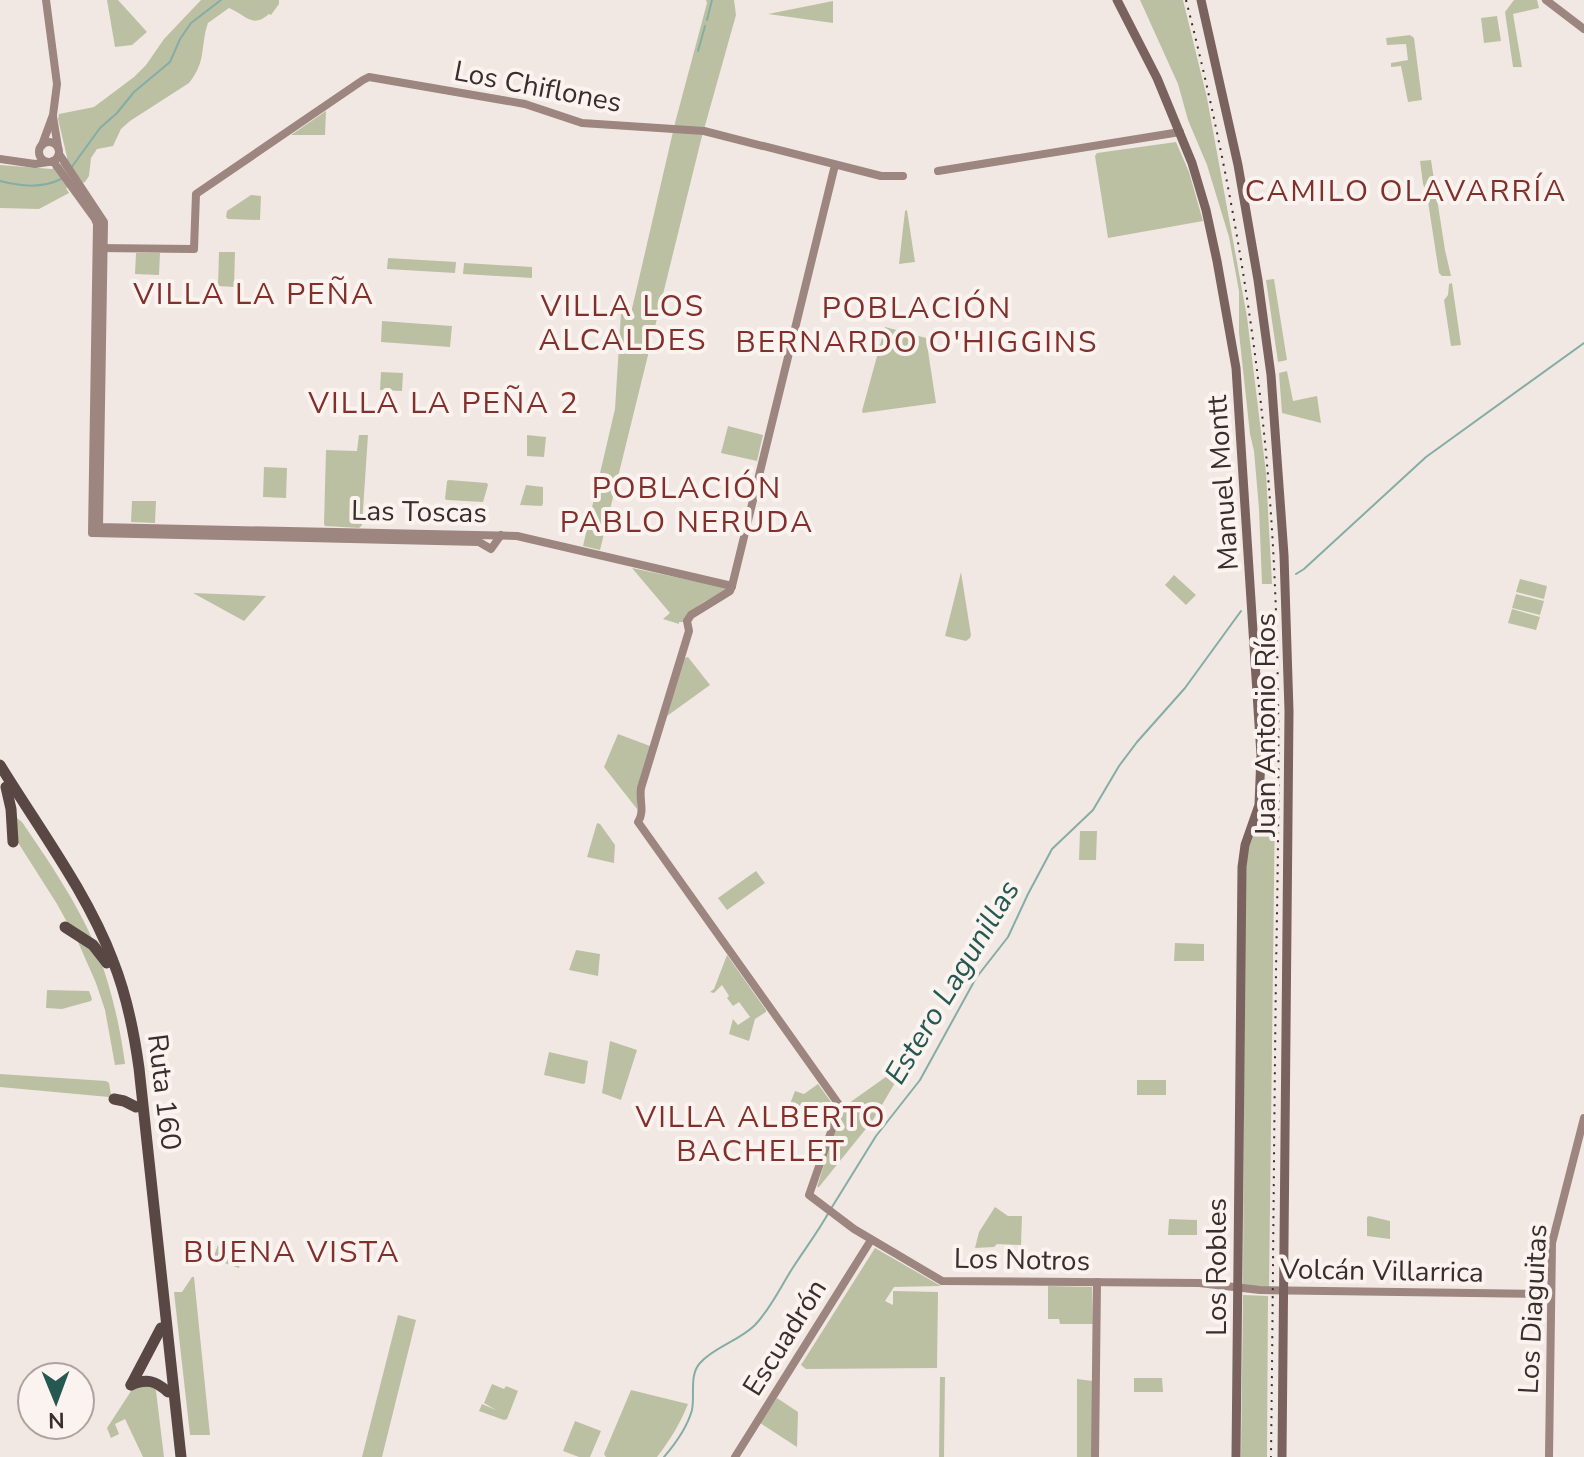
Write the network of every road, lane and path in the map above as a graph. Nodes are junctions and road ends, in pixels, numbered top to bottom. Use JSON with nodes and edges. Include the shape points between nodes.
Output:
{"nodes":[{"id":1,"x":46,"y":0,"type":"edge"},
{"id":2,"x":1117,"y":0,"type":"edge"},
{"id":3,"x":1201,"y":0,"type":"edge"},
{"id":4,"x":1546,"y":0,"type":"edge"},
{"id":5,"x":1584,"y":29,"type":"edge"},
{"id":6,"x":53,"y":115,"type":"junction"},
{"id":7,"x":1180,"y":132,"type":"junction"},
{"id":8,"x":41,"y":146,"type":"junction"},
{"id":9,"x":0,"y":159,"type":"edge"},
{"id":10,"x":57,"y":159,"type":"junction"},
{"id":11,"x":13,"y":162,"type":"junction"},
{"id":12,"x":835,"y":165,"type":"junction"},
{"id":13,"x":938,"y":171,"type":"dead end"},
{"id":14,"x":903,"y":176,"type":"dead end"},
{"id":15,"x":100,"y":248,"type":"junction"},
{"id":16,"x":96,"y":530,"type":"junction"},
{"id":17,"x":501,"y":535,"type":"junction"},
{"id":18,"x":732,"y":586,"type":"junction"},
{"id":19,"x":0,"y":765,"type":"edge"},
{"id":20,"x":3,"y":782,"type":"edge"},
{"id":21,"x":6,"y":820,"type":"edge"},
{"id":22,"x":13,"y":842,"type":"dead end"},
{"id":23,"x":65,"y":927,"type":"dead end"},
{"id":24,"x":107,"y":963,"type":"junction"},
{"id":25,"x":1240,"y":1078,"type":"joint"},
{"id":26,"x":114,"y":1099,"type":"dead end"},
{"id":27,"x":136,"y":1107,"type":"junction"},
{"id":28,"x":1584,"y":1118,"type":"edge"},
{"id":29,"x":871,"y":1240,"type":"junction"},
{"id":30,"x":1097,"y":1282,"type":"junction"},
{"id":31,"x":1238,"y":1288,"type":"junction"},
{"id":32,"x":1260,"y":1290,"type":"joint"},
{"id":33,"x":1283,"y":1291,"type":"junction"},
{"id":34,"x":1551,"y":1294,"type":"junction"},
{"id":35,"x":161,"y":1328,"type":"junction"},
{"id":36,"x":168,"y":1392,"type":"junction"},
{"id":37,"x":175,"y":1457,"type":"edge"},
{"id":38,"x":181,"y":1457,"type":"edge"},
{"id":39,"x":735,"y":1457,"type":"edge"},
{"id":40,"x":1095,"y":1457,"type":"edge"},
{"id":41,"x":1236,"y":1457,"type":"edge"},
{"id":42,"x":1282,"y":1457,"type":"edge"},
{"id":43,"x":1549,"y":1457,"type":"edge"}],
"edges":[{"from":1,"to":6,"type":"street","via":[[57,77]]},
{"from":2,"to":7,"type":"main road","name":"Manuel Montt"},
{"from":3,"to":33,"type":"main road","name":"Juan Antonio Ríos","via":[[1258,280],[1271,375],[1284,555],[1289,711]]},
{"from":4,"to":5,"type":"street"},
{"from":6,"to":8,"type":"street"},
{"from":6,"to":10,"type":"street"},
{"from":7,"to":13,"type":"street"},
{"from":7,"to":25,"type":"main road","name":"Manuel Montt","via":[[1206,210],[1236,368],[1258,694],[1260,801],[1242,862]]},
{"from":8,"to":10,"type":"street","via":[[41,157]]},
{"from":8,"to":10,"type":"street","via":[[51,142]]},
{"from":8,"to":11,"type":"street"},
{"from":9,"to":11,"type":"street"},
{"from":10,"to":11,"type":"street"},
{"from":10,"to":15,"type":"street","via":[[103,220]]},
{"from":12,"to":14,"type":"street","name":"Los Chiflones"},
{"from":12,"to":15,"type":"street","name":"Los Chiflones","via":[[704,131],[582,123],[530,105],[369,77],[196,194],[194,249]]},
{"from":12,"to":18,"type":"street"},
{"from":15,"to":16,"type":"street"},
{"from":16,"to":17,"type":"street","name":"Las Toscas"},
{"from":16,"to":17,"type":"street","name":"Las Toscas","via":[[479,542],[491,549]]},
{"from":17,"to":18,"type":"street","name":"Las Toscas"},
{"from":18,"to":29,"type":"street","name":"Los Notros","via":[[687,621],[641,788],[638,822],[840,1106],[809,1195]]},
{"from":19,"to":38,"type":"highway","name":"Ruta 160","via":[[97,923],[128,1009]]},
{"from":20,"to":21,"type":"highway"},
{"from":20,"to":24,"type":"highway","name":"Ruta 160","via":[[81,908]]},
{"from":21,"to":22,"type":"highway"},
{"from":23,"to":24,"type":"highway","via":[[93,945]]},
{"from":24,"to":27,"type":"highway","name":"Ruta 160","via":[[125,1023]]},
{"from":25,"to":31,"type":"main road","name":"Los Robles"},
{"from":26,"to":27,"type":"highway"},
{"from":27,"to":35,"type":"highway","name":"Ruta 160"},
{"from":28,"to":34,"type":"street","name":"Los Diaguitas","via":[[1553,1237]]},
{"from":29,"to":30,"type":"street","name":"Los Notros","via":[[942,1281]]},
{"from":29,"to":39,"type":"street","name":"Escuadrón"},
{"from":30,"to":31,"type":"street","name":"Los Notros"},
{"from":30,"to":40,"type":"street"},
{"from":31,"to":32,"type":"street","name":"Los Notros"},
{"from":31,"to":41,"type":"main road","name":"Los Robles"},
{"from":32,"to":33,"type":"street","name":"Volcán Villarrica"},
{"from":33,"to":34,"type":"street","name":"Volcán Villarrica"},
{"from":33,"to":42,"type":"main road","name":"Juan Antonio Ríos"},
{"from":34,"to":43,"type":"street","name":"Los Diaguitas"},
{"from":35,"to":36,"type":"highway","name":"Ruta 160"},
{"from":35,"to":36,"type":"highway","via":[[131,1385],[150,1380]]},
{"from":36,"to":37,"type":"highway","name":"Ruta 160"}]}
